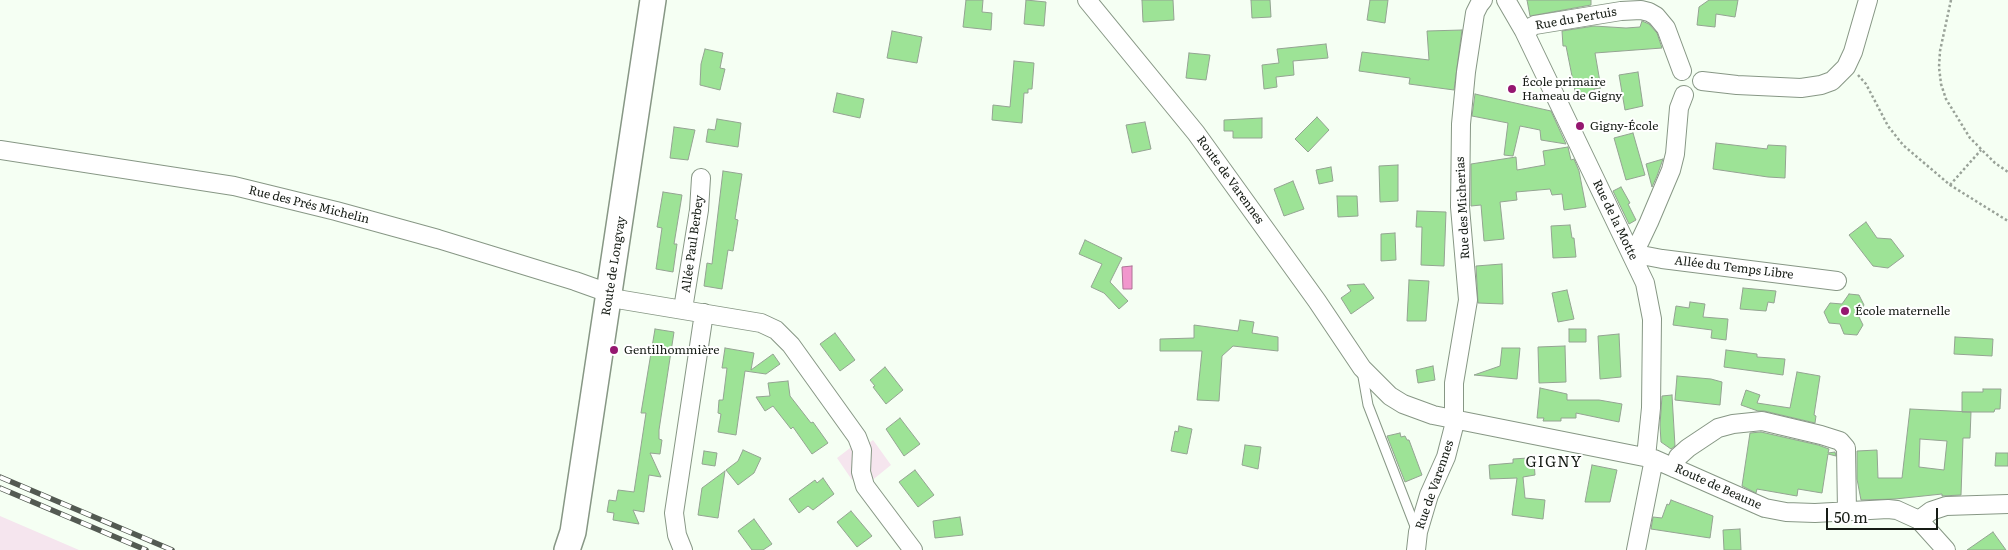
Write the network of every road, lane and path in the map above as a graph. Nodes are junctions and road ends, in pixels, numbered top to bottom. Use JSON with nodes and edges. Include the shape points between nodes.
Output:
{"nodes":[{"id":1,"x":653,"y":0,"type":"edge"},
{"id":2,"x":1087,"y":0,"type":"edge"},
{"id":3,"x":1483,"y":0,"type":"edge"},
{"id":4,"x":1506,"y":0,"type":"edge"},
{"id":5,"x":1868,"y":0,"type":"edge"},
{"id":6,"x":1951,"y":0,"type":"edge"},
{"id":7,"x":1524,"y":30,"type":"junction"},
{"id":8,"x":1846,"y":67,"type":"junction"},
{"id":9,"x":1682,"y":71,"type":"junction"},
{"id":10,"x":1702,"y":81,"type":"junction"},
{"id":11,"x":1684,"y":95,"type":"junction"},
{"id":12,"x":0,"y":150,"type":"edge"},
{"id":13,"x":1981,"y":150,"type":"junction"},
{"id":14,"x":2008,"y":172,"type":"edge"},
{"id":15,"x":701,"y":178,"type":"dead end"},
{"id":16,"x":1950,"y":185,"type":"junction"},
{"id":17,"x":2008,"y":221,"type":"edge"},
{"id":18,"x":1631,"y":253,"type":"junction"},
{"id":19,"x":1837,"y":281,"type":"dead end"},
{"id":20,"x":610,"y":296,"type":"junction"},
{"id":21,"x":683,"y":309,"type":"junction"},
{"id":22,"x":704,"y":313,"type":"junction"},
{"id":23,"x":1362,"y":368,"type":"junction"},
{"id":24,"x":1454,"y":419,"type":"junction"},
{"id":25,"x":1650,"y":458,"type":"junction"},
{"id":26,"x":1674,"y":468,"type":"junction"},
{"id":27,"x":2008,"y":504,"type":"edge"},
{"id":28,"x":1847,"y":512,"type":"junction"},
{"id":29,"x":1919,"y":520,"type":"junction"},
{"id":30,"x":1418,"y":532,"type":"junction"},
{"id":31,"x":572,"y":544,"type":"edge"},
{"id":32,"x":683,"y":550,"type":"edge"},
{"id":33,"x":913,"y":550,"type":"edge"},
{"id":34,"x":1416,"y":550,"type":"edge"},
{"id":35,"x":1636,"y":550,"type":"edge"},
{"id":36,"x":1946,"y":550,"type":"edge"}],
"edges":[{"from":1,"to":20,"type":"street","name":"Route de Longvay"},
{"from":2,"to":23,"type":"street","name":"Route de Varennes","via":[[1230,178]]},
{"from":3,"to":24,"type":"street","name":"Rue des Micherias","via":[[1475,13],[1461,124],[1460,207],[1468,300],[1454,383]]},
{"from":4,"to":7,"type":"street","name":"Rue de la Motte"},
{"from":5,"to":8,"type":"street"},
{"from":6,"to":13,"type":"path","via":[[1940,51],[1941,84],[1953,113]]},
{"from":7,"to":9,"type":"street","name":"Rue du Pertuis","via":[[1535,25],[1621,11],[1649,12],[1666,28]]},
{"from":7,"to":18,"type":"street","name":"Rue de la Motte"},
{"from":8,"to":10,"type":"street","via":[[1832,81],[1811,87]]},
{"from":8,"to":16,"type":"path","via":[[1866,84],[1899,140]]},
{"from":9,"to":10,"type":"street","via":[[1694,71]]},
{"from":9,"to":11,"type":"street","via":[[1675,84]]},
{"from":10,"to":11,"type":"street","via":[[1695,94]]},
{"from":11,"to":18,"type":"street","via":[[1679,108],[1671,170],[1650,222]]},
{"from":12,"to":20,"type":"street","name":"Rue des Prés Michelin","via":[[234,186],[276,196],[493,256],[575,281]]},
{"from":13,"to":14,"type":"path"},
{"from":13,"to":16,"type":"path"},
{"from":15,"to":21,"type":"street","name":"Allée Paul Berbey"},
{"from":16,"to":17,"type":"path"},
{"from":18,"to":19,"type":"street","name":"Allée du Temps Libre"},
{"from":18,"to":25,"type":"street","name":"Rue de la Motte","via":[[1645,284],[1652,319]]},
{"from":20,"to":21,"type":"street","name":"Rue des Prés Michelin"},
{"from":20,"to":31,"type":"street","name":"Route de Longvay"},
{"from":21,"to":22,"type":"street","name":"Rue des Prés Michelin"},
{"from":22,"to":32,"type":"street","via":[[674,513],[676,535]]},
{"from":22,"to":33,"type":"street","name":"Rue des Prés Michelin","via":[[761,323],[776,330],[790,345],[857,437],[862,450],[861,472],[865,486]]},
{"from":23,"to":24,"type":"street","name":"Route de Varennes","via":[[1390,396],[1403,404]]},
{"from":23,"to":30,"type":"lane","via":[[1368,405]]},
{"from":24,"to":25,"type":"street","name":"Route de Beaune"},
{"from":24,"to":30,"type":"street","name":"Rue de Varennes","via":[[1446,457],[1429,495]]},
{"from":25,"to":26,"type":"street","name":"Route de Beaune"},
{"from":25,"to":35,"type":"street","name":"Rue de la Motte"},
{"from":26,"to":28,"type":"street","name":"Route de Beaune","via":[[1765,508],[1786,512]]},
{"from":26,"to":28,"type":"street","via":[[1678,457],[1688,448],[1718,428],[1733,424],[1762,421],[1821,435],[1840,440],[1846,448]]},
{"from":27,"to":29,"type":"street","via":[[1946,506]]},
{"from":28,"to":29,"type":"street","name":"Route de Beaune","via":[[1888,508]]},
{"from":29,"to":36,"type":"street","name":"Route de Beaune"},
{"from":30,"to":34,"type":"street","name":"Rue de Varennes"}]}
